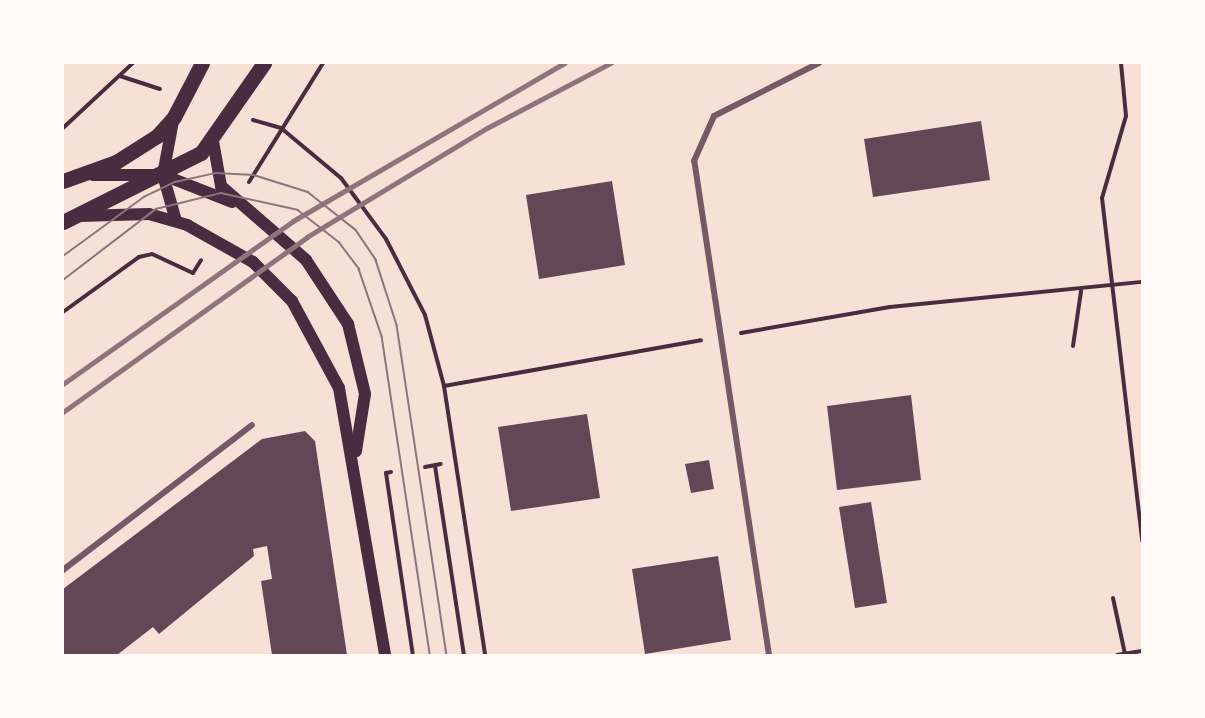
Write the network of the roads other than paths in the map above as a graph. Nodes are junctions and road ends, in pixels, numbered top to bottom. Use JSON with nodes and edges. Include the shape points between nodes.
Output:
{"nodes":[{"id":1,"x":202,"y":63,"type":"edge"},
{"id":2,"x":264,"y":63,"type":"edge"},
{"id":3,"x":819,"y":63,"type":"edge"},
{"id":4,"x":174,"y":117,"type":"junction"},
{"id":5,"x":213,"y":141,"type":"junction"},
{"id":6,"x":163,"y":174,"type":"junction"},
{"id":7,"x":69,"y":179,"type":"edge"},
{"id":8,"x":237,"y":204,"type":"junction"},
{"id":9,"x":68,"y":219,"type":"edge"},
{"id":10,"x":176,"y":221,"type":"junction"},
{"id":11,"x":252,"y":425,"type":"dead end"},
{"id":12,"x":355,"y":455,"type":"junction"},
{"id":13,"x":63,"y":570,"type":"edge"},
{"id":14,"x":385,"y":655,"type":"edge"},
{"id":15,"x":769,"y":655,"type":"edge"}],
"edges":[{"from":1,"to":4,"type":"main road"},
{"from":2,"to":5,"type":"main road"},
{"from":3,"to":15,"type":"street","via":[[714,116],[694,161]]},
{"from":4,"to":6,"type":"main road"},
{"from":4,"to":7,"type":"main road","via":[[141,148]]},
{"from":5,"to":6,"type":"main road"},
{"from":5,"to":8,"type":"main road","via":[[216,173]]},
{"from":6,"to":7,"type":"main road"},
{"from":6,"to":8,"type":"main road"},
{"from":6,"to":9,"type":"main road"},
{"from":6,"to":10,"type":"main road"},
{"from":8,"to":12,"type":"main road","via":[[312,269],[348,324],[359,352],[365,394]]},
{"from":9,"to":10,"type":"main road","via":[[149,214]]},
{"from":10,"to":12,"type":"main road","via":[[253,262],[282,289],[333,371]]},
{"from":11,"to":13,"type":"street"},
{"from":12,"to":14,"type":"main road"}]}
